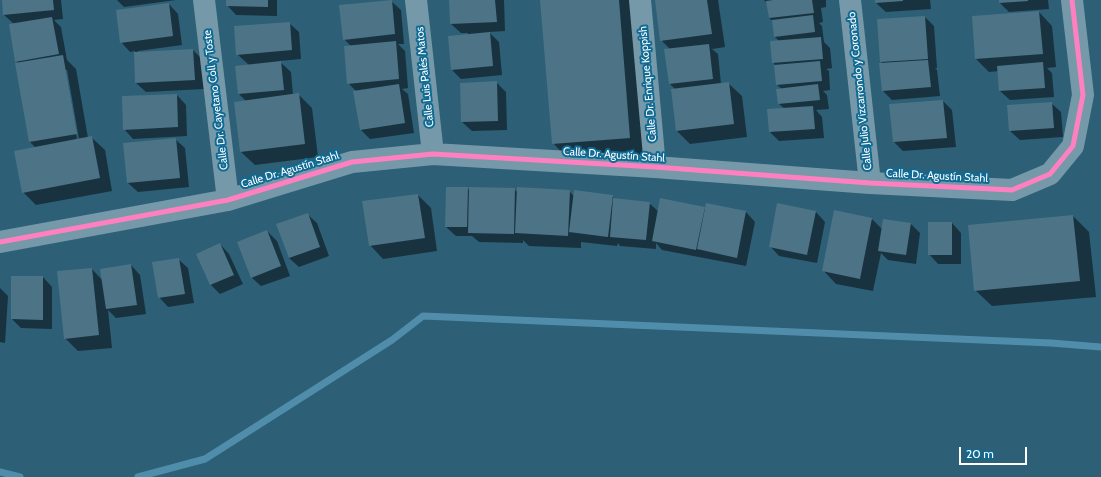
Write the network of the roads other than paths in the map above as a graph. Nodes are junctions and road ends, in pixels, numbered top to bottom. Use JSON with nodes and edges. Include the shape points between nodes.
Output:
{"nodes":[{"id":1,"x":204,"y":0,"type":"edge"},
{"id":2,"x":416,"y":0,"type":"edge"},
{"id":3,"x":640,"y":0,"type":"edge"},
{"id":4,"x":850,"y":0,"type":"edge"},
{"id":5,"x":1072,"y":0,"type":"edge"},
{"id":6,"x":433,"y":154,"type":"junction"},
{"id":7,"x":655,"y":167,"type":"junction"},
{"id":8,"x":870,"y":183,"type":"junction"},
{"id":9,"x":228,"y":200,"type":"junction"},
{"id":10,"x":0,"y":239,"type":"edge"},
{"id":11,"x":0,"y":242,"type":"edge"}],
"edges":[{"from":1,"to":9,"type":"street","name":"Calle Dr. Cayetano Coll y Toste"},
{"from":2,"to":6,"type":"street","name":"Calle Luis Palés Matos"},
{"from":3,"to":7,"type":"street","name":"Calle Dr. Enrique Koppish"},
{"from":4,"to":8,"type":"street","name":"Calle Julio Vizcarrondo y Coronado"},
{"from":5,"to":8,"type":"street","name":"Calle Dr. Agustín Stahl","via":[[1083,95],[1073,146],[1050,174],[1012,190]]},
{"from":6,"to":7,"type":"street","name":"Calle Dr. Agustín Stahl"},
{"from":6,"to":9,"type":"street","name":"Calle Dr. Agustín Stahl","via":[[352,162]]},
{"from":7,"to":8,"type":"street","name":"Calle Dr. Agustín Stahl"},
{"from":9,"to":11,"type":"street","name":"Calle Dr. Agustín Stahl"},
{"from":10,"to":11,"type":"street"}]}
